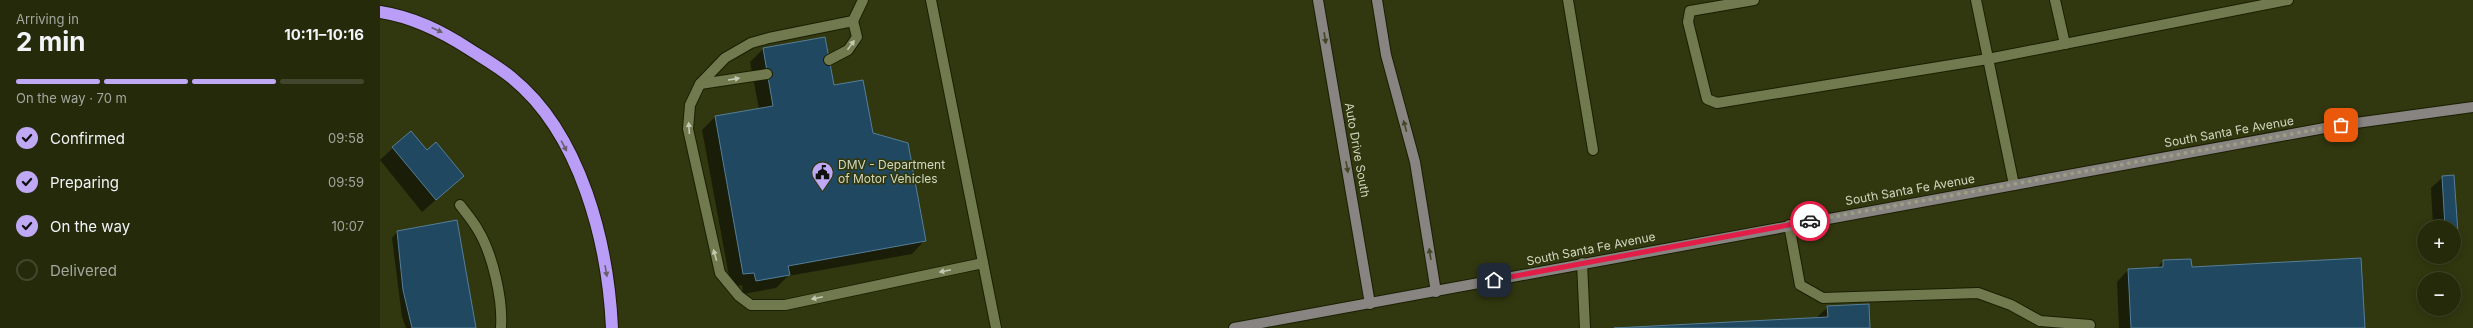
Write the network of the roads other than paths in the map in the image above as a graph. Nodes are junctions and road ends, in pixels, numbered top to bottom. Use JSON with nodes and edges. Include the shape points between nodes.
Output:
{"nodes":[{"id":1,"x":863,"y":0,"type":"edge"},
{"id":2,"x":931,"y":0,"type":"edge"},
{"id":3,"x":1318,"y":0,"type":"edge"},
{"id":4,"x":1377,"y":0,"type":"edge"},
{"id":5,"x":1568,"y":0,"type":"edge"},
{"id":6,"x":1754,"y":0,"type":"edge"},
{"id":7,"x":1976,"y":0,"type":"edge"},
{"id":8,"x":2055,"y":0,"type":"edge"},
{"id":9,"x":2288,"y":0,"type":"edge"},
{"id":10,"x":380,"y":12,"type":"edge"},
{"id":11,"x":853,"y":21,"type":"junction"},
{"id":12,"x":2065,"y":44,"type":"junction"},
{"id":13,"x":1988,"y":59,"type":"junction"},
{"id":14,"x":829,"y":60,"type":"dead end"},
{"id":15,"x":767,"y":74,"type":"dead end"},
{"id":16,"x":700,"y":84,"type":"junction"},
{"id":17,"x":2473,"y":107,"type":"edge"},
{"id":18,"x":1593,"y":150,"type":"dead end"},
{"id":19,"x":2014,"y":185,"type":"junction"},
{"id":20,"x":460,"y":205,"type":"dead end"},
{"id":21,"x":1789,"y":225,"type":"junction"},
{"id":22,"x":983,"y":263,"type":"junction"},
{"id":23,"x":1582,"y":263,"type":"junction"},
{"id":24,"x":1436,"y":292,"type":"junction"},
{"id":25,"x":1370,"y":304,"type":"junction"},
{"id":26,"x":2090,"y":325,"type":"dead end"},
{"id":27,"x":501,"y":328,"type":"edge"},
{"id":28,"x":612,"y":328,"type":"edge"},
{"id":29,"x":996,"y":328,"type":"edge"},
{"id":30,"x":1234,"y":328,"type":"edge"},
{"id":31,"x":1585,"y":328,"type":"edge"}],
"edges":[{"from":1,"to":11,"type":"street"},
{"from":2,"to":22,"type":"street"},
{"from":3,"to":25,"type":"main road","name":"Auto Drive South","one_way":true},
{"from":24,"to":4,"type":"main road","one_way":true,"via":[[1415,162],[1386,55]]},
{"from":5,"to":18,"type":"street"},
{"from":6,"to":13,"type":"street","via":[[1690,11],[1688,22],[1707,99],[1716,103]]},
{"from":7,"to":13,"type":"street"},
{"from":8,"to":12,"type":"street"},
{"from":9,"to":12,"type":"street"},
{"from":10,"to":28,"type":"highway","one_way":true,"via":[[401,15],[441,31],[512,78],[539,106],[562,141],[582,180],[601,240],[610,290]]},
{"from":14,"to":11,"type":"street","one_way":true,"via":[[848,50],[857,37]]},
{"from":11,"to":16,"type":"street","via":[[751,43],[725,58]]},
{"from":12,"to":13,"type":"street"},
{"from":13,"to":19,"type":"street"},
{"from":16,"to":15,"type":"street","one_way":true},
{"from":22,"to":16,"type":"street","one_way":true,"via":[[785,305],[751,305],[739,296],[720,273],[712,244],[688,129],[690,105]]},
{"from":17,"to":19,"type":"main road","name":"South Santa Fe Avenue","via":[[2341,125]]},
{"from":19,"to":21,"type":"main road","name":"South Santa Fe Avenue"},
{"from":20,"to":27,"type":"street","via":[[479,231],[490,260],[502,309]]},
{"from":21,"to":23,"type":"main road","name":"South Santa Fe Avenue"},
{"from":21,"to":26,"type":"street","via":[[1800,285],[1823,298],[1978,293],[2012,306],[2040,321]]},
{"from":22,"to":29,"type":"street"},
{"from":23,"to":24,"type":"main road","name":"South Santa Fe Avenue"},
{"from":23,"to":31,"type":"street"},
{"from":24,"to":25,"type":"main road","name":"South Santa Fe Avenue"},
{"from":25,"to":30,"type":"main road","name":"South Santa Fe Avenue"}]}
